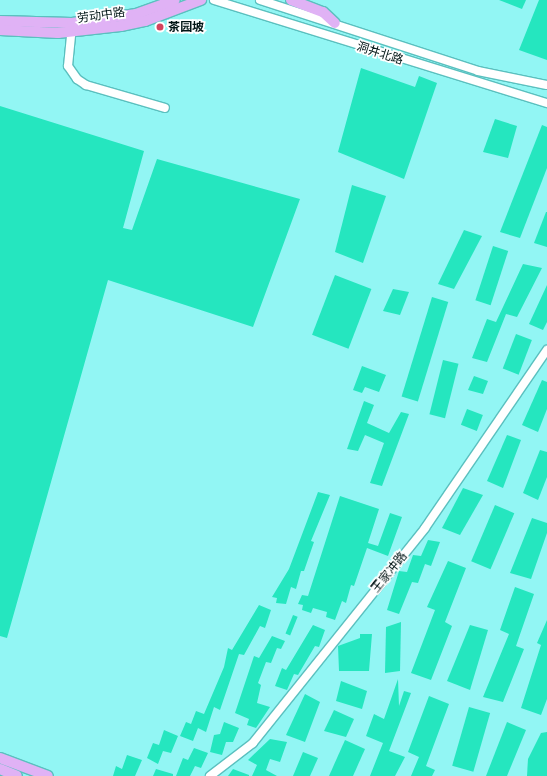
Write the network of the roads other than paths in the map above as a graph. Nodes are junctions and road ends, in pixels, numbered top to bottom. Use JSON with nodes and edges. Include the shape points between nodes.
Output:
{"nodes":[{"id":1,"x":175,"y":0,"type":"edge"},
{"id":2,"x":201,"y":0,"type":"edge"},
{"id":3,"x":214,"y":0,"type":"edge"},
{"id":4,"x":260,"y":0,"type":"edge"},
{"id":5,"x":291,"y":0,"type":"edge"},
{"id":6,"x":0,"y":21,"type":"edge"},
{"id":7,"x":335,"y":24,"type":"junction"},
{"id":8,"x":71,"y":28,"type":"junction"},
{"id":9,"x":0,"y":30,"type":"edge"},
{"id":10,"x":547,"y":84,"type":"edge"},
{"id":11,"x":547,"y":103,"type":"edge"},
{"id":12,"x":165,"y":108,"type":"dead end"},
{"id":13,"x":547,"y":350,"type":"edge"},
{"id":14,"x":0,"y":758,"type":"edge"},
{"id":15,"x":0,"y":769,"type":"edge"},
{"id":16,"x":17,"y":776,"type":"edge"},
{"id":17,"x":48,"y":776,"type":"edge"},
{"id":18,"x":210,"y":776,"type":"edge"}],
"edges":[{"from":1,"to":8,"type":"main road","name":"劳动中路","via":[[144,12]]},
{"from":2,"to":8,"type":"main road","name":"劳动中路","via":[[138,23]]},
{"from":3,"to":11,"type":"street","name":"洞井北路"},
{"from":4,"to":7,"type":"street","name":"洞井北路"},
{"from":5,"to":7,"type":"main road","via":[[323,12]]},
{"from":6,"to":8,"type":"main road","name":"劳动中路"},
{"from":7,"to":10,"type":"street","name":"洞井北路","via":[[478,71]]},
{"from":8,"to":9,"type":"main road","name":"劳动中路"},
{"from":8,"to":12,"type":"street","via":[[68,66],[77,79],[86,85]]},
{"from":13,"to":18,"type":"street","name":"王家冲路","via":[[425,528],[253,743]]},
{"from":14,"to":17,"type":"main road"},
{"from":15,"to":16,"type":"main road"}]}
